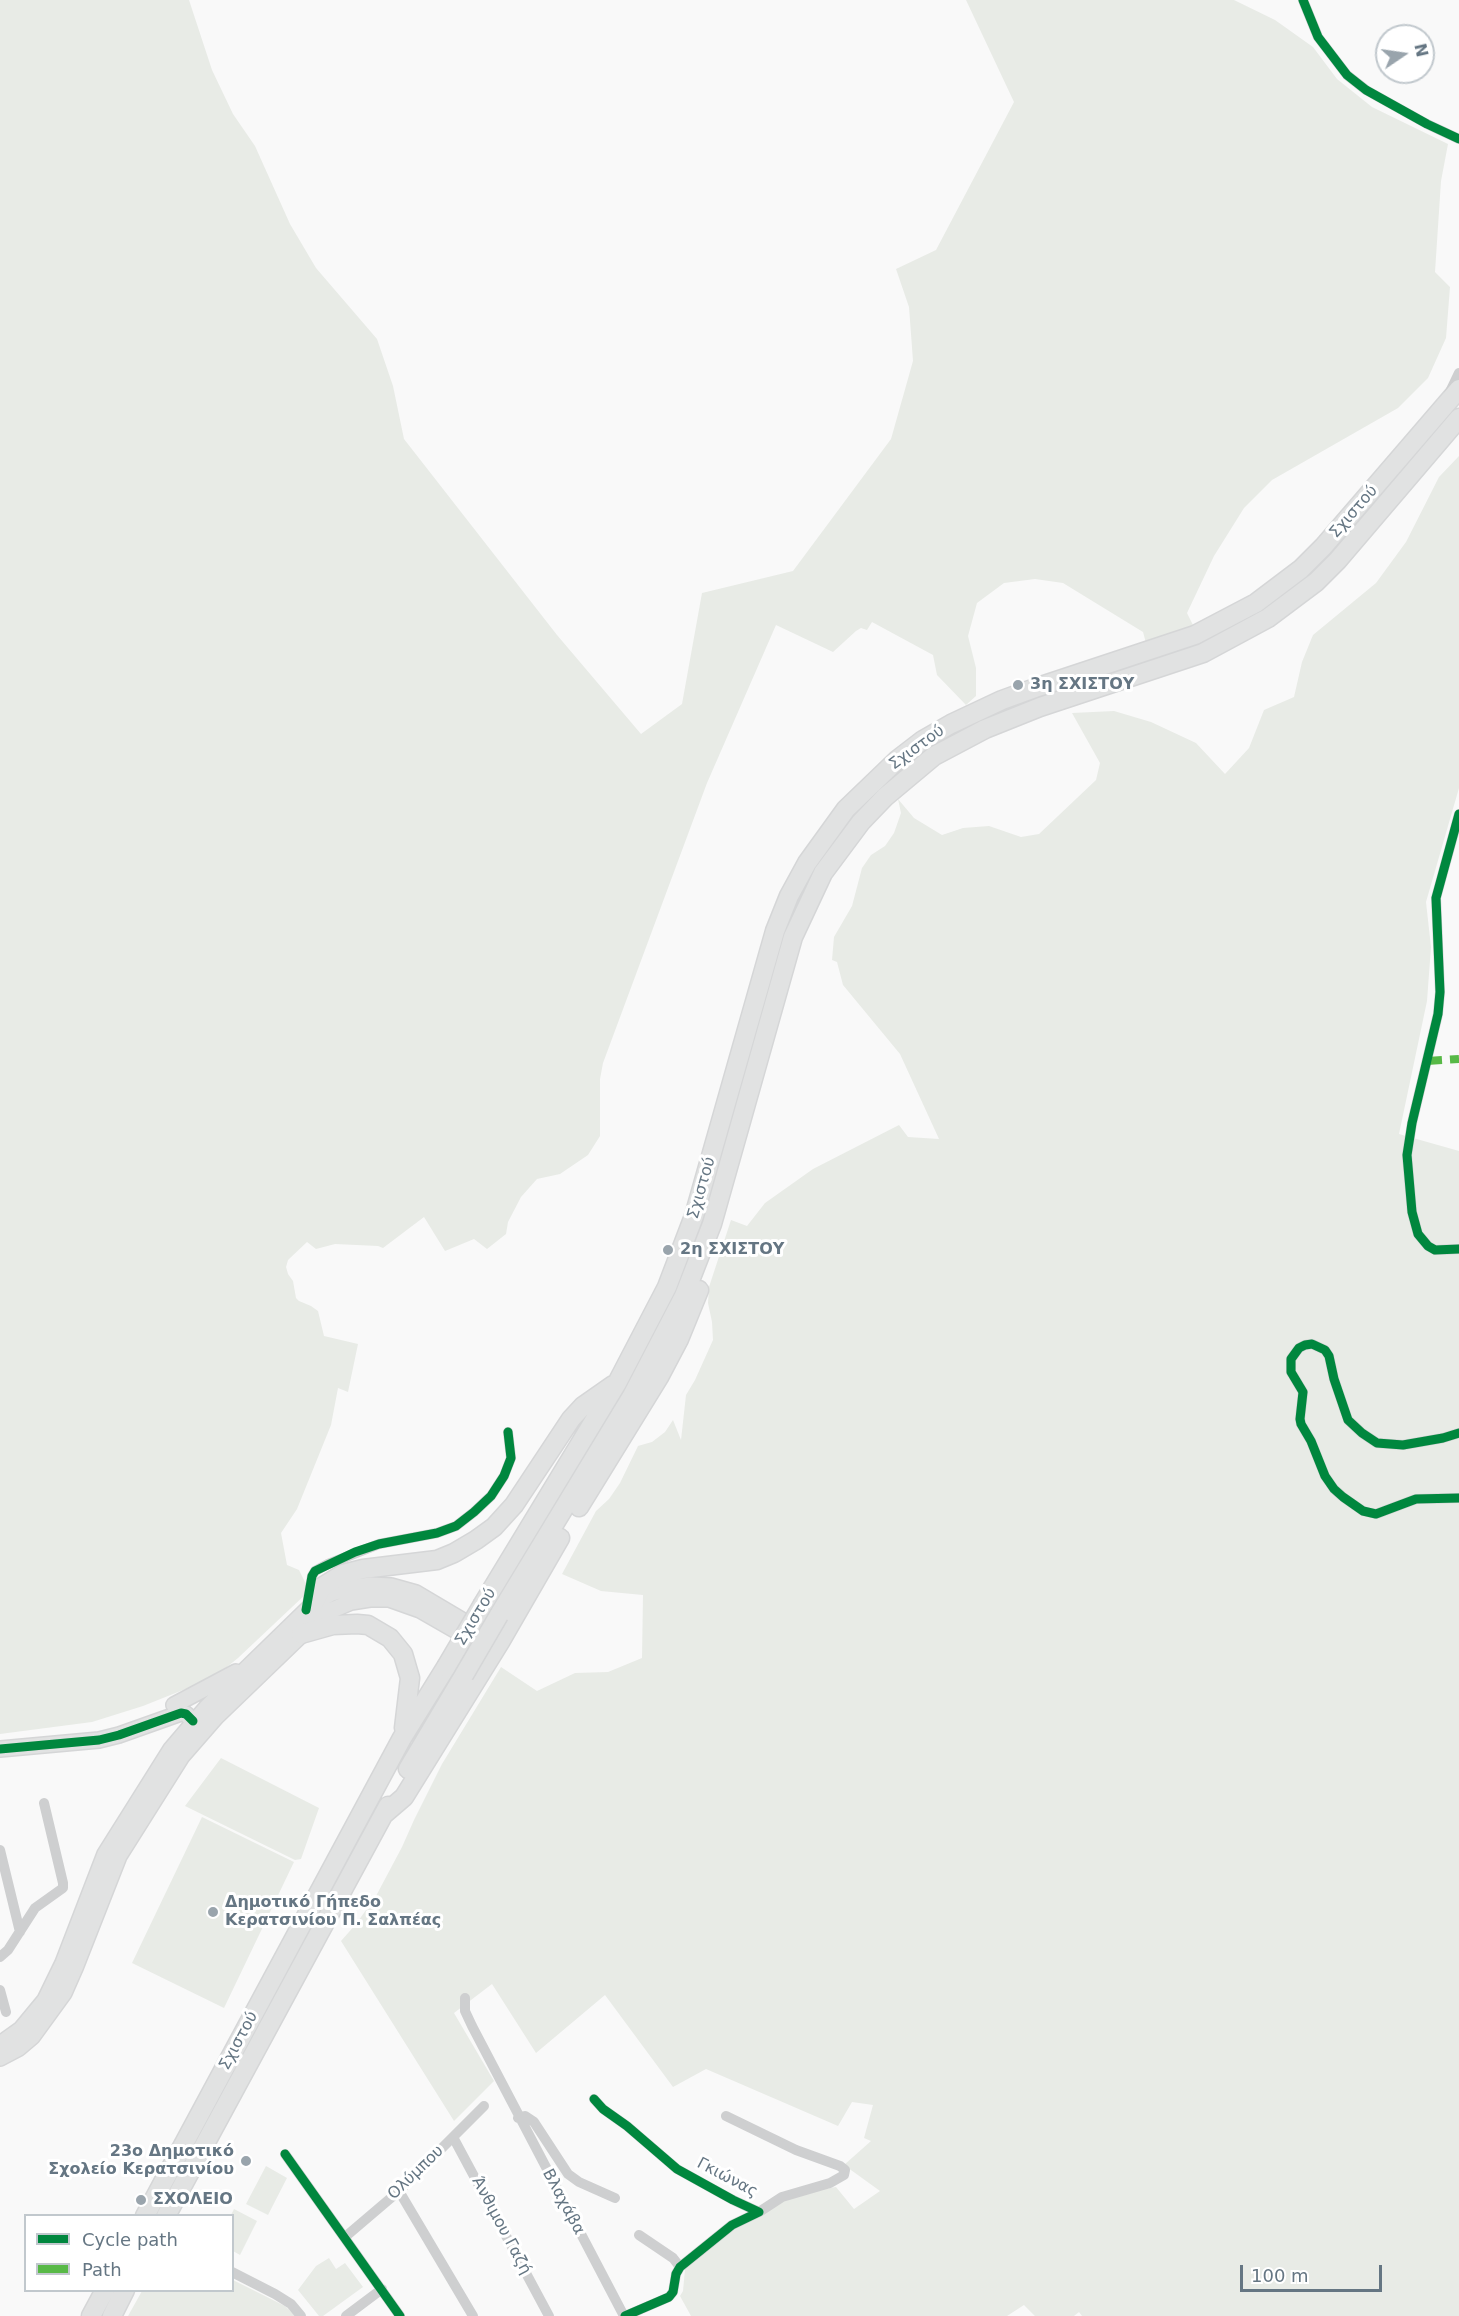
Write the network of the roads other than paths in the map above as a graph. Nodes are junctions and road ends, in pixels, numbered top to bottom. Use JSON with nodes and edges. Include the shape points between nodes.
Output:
{"nodes":[{"id":1,"x":1303,"y":0,"type":"edge"},
{"id":2,"x":1459,"y":139,"type":"edge"},
{"id":3,"x":1459,"y":373,"type":"edge"},
{"id":4,"x":1459,"y":389,"type":"edge"},
{"id":5,"x":1443,"y":408,"type":"junction"},
{"id":6,"x":1459,"y":419,"type":"edge"},
{"id":7,"x":1459,"y":814,"type":"edge"},
{"id":8,"x":712,"y":1224,"type":"junction"},
{"id":9,"x":1459,"y":1249,"type":"edge"},
{"id":10,"x":617,"y":1383,"type":"junction"},
{"id":11,"x":508,"y":1432,"type":"dead end"},
{"id":12,"x":1459,"y":1433,"type":"edge"},
{"id":13,"x":1459,"y":1498,"type":"edge"},
{"id":14,"x":310,"y":1607,"type":"junction"},
{"id":15,"x":301,"y":1634,"type":"junction"},
{"id":16,"x":496,"y":1648,"type":"junction"},
{"id":17,"x":256,"y":1660,"type":"junction"},
{"id":18,"x":174,"y":1705,"type":"junction"},
{"id":19,"x":206,"y":1708,"type":"junction"},
{"id":20,"x":193,"y":1721,"type":"junction"},
{"id":21,"x":147,"y":1725,"type":"junction"},
{"id":22,"x":402,"y":1738,"type":"junction"},
{"id":23,"x":0,"y":1749,"type":"edge"},
{"id":24,"x":171,"y":1749,"type":"junction"},
{"id":25,"x":44,"y":1803,"type":"dead end"},
{"id":26,"x":383,"y":1815,"type":"junction"},
{"id":27,"x":0,"y":1850,"type":"edge"},
{"id":28,"x":20,"y":1932,"type":"junction"},
{"id":29,"x":0,"y":1957,"type":"edge"},
{"id":30,"x":0,"y":1990,"type":"edge"},
{"id":31,"x":465,"y":1998,"type":"dead end"},
{"id":32,"x":6,"y":2012,"type":"dead end"},
{"id":33,"x":0,"y":2044,"type":"edge"},
{"id":34,"x":0,"y":2058,"type":"edge"},
{"id":35,"x":594,"y":2099,"type":"dead end"},
{"id":36,"x":484,"y":2106,"type":"dead end"},
{"id":37,"x":726,"y":2116,"type":"dead end"},
{"id":38,"x":518,"y":2118,"type":"junction"},
{"id":39,"x":453,"y":2137,"type":"junction"},
{"id":40,"x":285,"y":2154,"type":"dead end"},
{"id":41,"x":399,"y":2191,"type":"junction"},
{"id":42,"x":615,"y":2198,"type":"dead end"},
{"id":43,"x":759,"y":2212,"type":"junction"},
{"id":44,"x":146,"y":2214,"type":"edge"},
{"id":45,"x":167,"y":2214,"type":"edge"},
{"id":46,"x":639,"y":2235,"type":"dead end"},
{"id":47,"x":345,"y":2237,"type":"junction"},
{"id":48,"x":681,"y":2267,"type":"junction"},
{"id":49,"x":234,"y":2273,"type":"edge"},
{"id":50,"x":382,"y":2289,"type":"junction"},
{"id":51,"x":104,"y":2292,"type":"edge"},
{"id":52,"x":124,"y":2292,"type":"edge"},
{"id":53,"x":91,"y":2316,"type":"edge"},
{"id":54,"x":112,"y":2316,"type":"edge"},
{"id":55,"x":301,"y":2316,"type":"edge"},
{"id":56,"x":346,"y":2316,"type":"edge"},
{"id":57,"x":400,"y":2316,"type":"edge"},
{"id":58,"x":473,"y":2316,"type":"edge"},
{"id":59,"x":549,"y":2316,"type":"edge"},
{"id":60,"x":624,"y":2316,"type":"edge"}],
"edges":[{"from":1,"to":2,"type":"street","via":[[1318,37],[1347,75],[1366,90]]},
{"from":3,"to":5,"type":"street"},
{"from":4,"to":5,"type":"main road","name":"Σχιστού"},
{"from":5,"to":10,"type":"main road","name":"Σχιστού","via":[[1323,547],[1256,603],[1195,635],[975,712],[923,740],[846,809],[807,863],[775,931],[687,1236],[663,1295]]},
{"from":6,"to":8,"type":"main road","name":"Σχιστού","via":[[1338,560],[1268,618],[1203,652],[985,729],[926,762],[861,822],[823,873],[793,937]]},
{"from":7,"to":9,"type":"street","via":[[1436,898],[1438,1014],[1407,1155],[1418,1234],[1435,1250]]},
{"from":8,"to":16,"type":"main road","via":[[709,1261],[679,1339]]},
{"from":8,"to":26,"type":"main road","name":"Σχιστού","bridge":true,"via":[[684,1296],[648,1368],[423,1741]]},
{"from":10,"to":14,"type":"main road","via":[[571,1419],[494,1527],[437,1560],[342,1574],[322,1587]]},
{"from":10,"to":22,"type":"main road","name":"Σχιστού","bridge":true},
{"from":11,"to":14,"type":"street","via":[[511,1458],[504,1476],[474,1512],[456,1526],[379,1544],[315,1571]]},
{"from":12,"to":13,"type":"street","via":[[1403,1445],[1377,1443],[1348,1420],[1325,1350],[1305,1345],[1291,1359],[1291,1372],[1303,1392],[1299,1419],[1325,1476],[1343,1497],[1363,1511],[1376,1514],[1416,1499]]},
{"from":14,"to":16,"type":"main road","via":[[332,1593],[355,1586],[403,1588],[426,1598]]},
{"from":14,"to":17,"type":"main road"},
{"from":15,"to":16,"type":"main road","via":[[336,1607],[380,1598],[410,1605]]},
{"from":15,"to":22,"type":"main road","via":[[350,1623],[368,1625],[390,1638],[403,1654],[410,1678]]},
{"from":15,"to":34,"type":"main road","via":[[203,1730],[182,1756],[119,1856],[64,1993],[32,2037]]},
{"from":16,"to":26,"type":"main road","via":[[404,1797]]},
{"from":17,"to":18,"type":"main road"},
{"from":17,"to":19,"type":"main road"},
{"from":18,"to":19,"type":"main road","via":[[194,1700]]},
{"from":18,"to":21,"type":"main road"},
{"from":19,"to":20,"type":"main road"},
{"from":20,"to":21,"type":"main road","via":[[181,1713]]},
{"from":20,"to":24,"type":"main road"},
{"from":21,"to":23,"type":"main road","via":[[99,1740]]},
{"from":21,"to":24,"type":"main road","via":[[165,1726]]},
{"from":22,"to":44,"type":"main road","name":"Σχιστού"},
{"from":24,"to":33,"type":"main road","via":[[107,1850],[45,2000],[21,2030]]},
{"from":25,"to":28,"type":"street","via":[[63,1887],[34,1908]]},
{"from":26,"to":45,"type":"main road","name":"Σχιστού"},
{"from":27,"to":28,"type":"street"},
{"from":28,"to":29,"type":"street"},
{"from":30,"to":32,"type":"street"},
{"from":31,"to":38,"type":"street","name":"Βλαχάβα","via":[[465,2011]]},
{"from":35,"to":43,"type":"street","name":"Γκιώνας","via":[[677,2169]]},
{"from":36,"to":39,"type":"street","name":"Ολύμπου"},
{"from":37,"to":43,"type":"street","via":[[845,2170],[844,2175],[830,2183],[782,2197]]},
{"from":38,"to":42,"type":"street","via":[[525,2116],[534,2122],[568,2174]]},
{"from":38,"to":60,"type":"street","name":"Βλαχάβα"},
{"from":39,"to":41,"type":"street","name":"Ολύμπου"},
{"from":39,"to":59,"type":"street","name":"Άνθιμου Γαζή"},
{"from":40,"to":47,"type":"street"},
{"from":41,"to":47,"type":"street","name":"Ολύμπου"},
{"from":41,"to":58,"type":"street"},
{"from":43,"to":48,"type":"street","name":"Γκιώνας","via":[[732,2225]]},
{"from":46,"to":48,"type":"street"},
{"from":47,"to":50,"type":"street"},
{"from":48,"to":60,"type":"street","name":"Γκιώνας","via":[[669,2296]]},
{"from":49,"to":55,"type":"street","via":[[291,2304]]},
{"from":50,"to":56,"type":"street"},
{"from":50,"to":57,"type":"street"},
{"from":51,"to":53,"type":"main road"},
{"from":52,"to":54,"type":"main road"}]}
